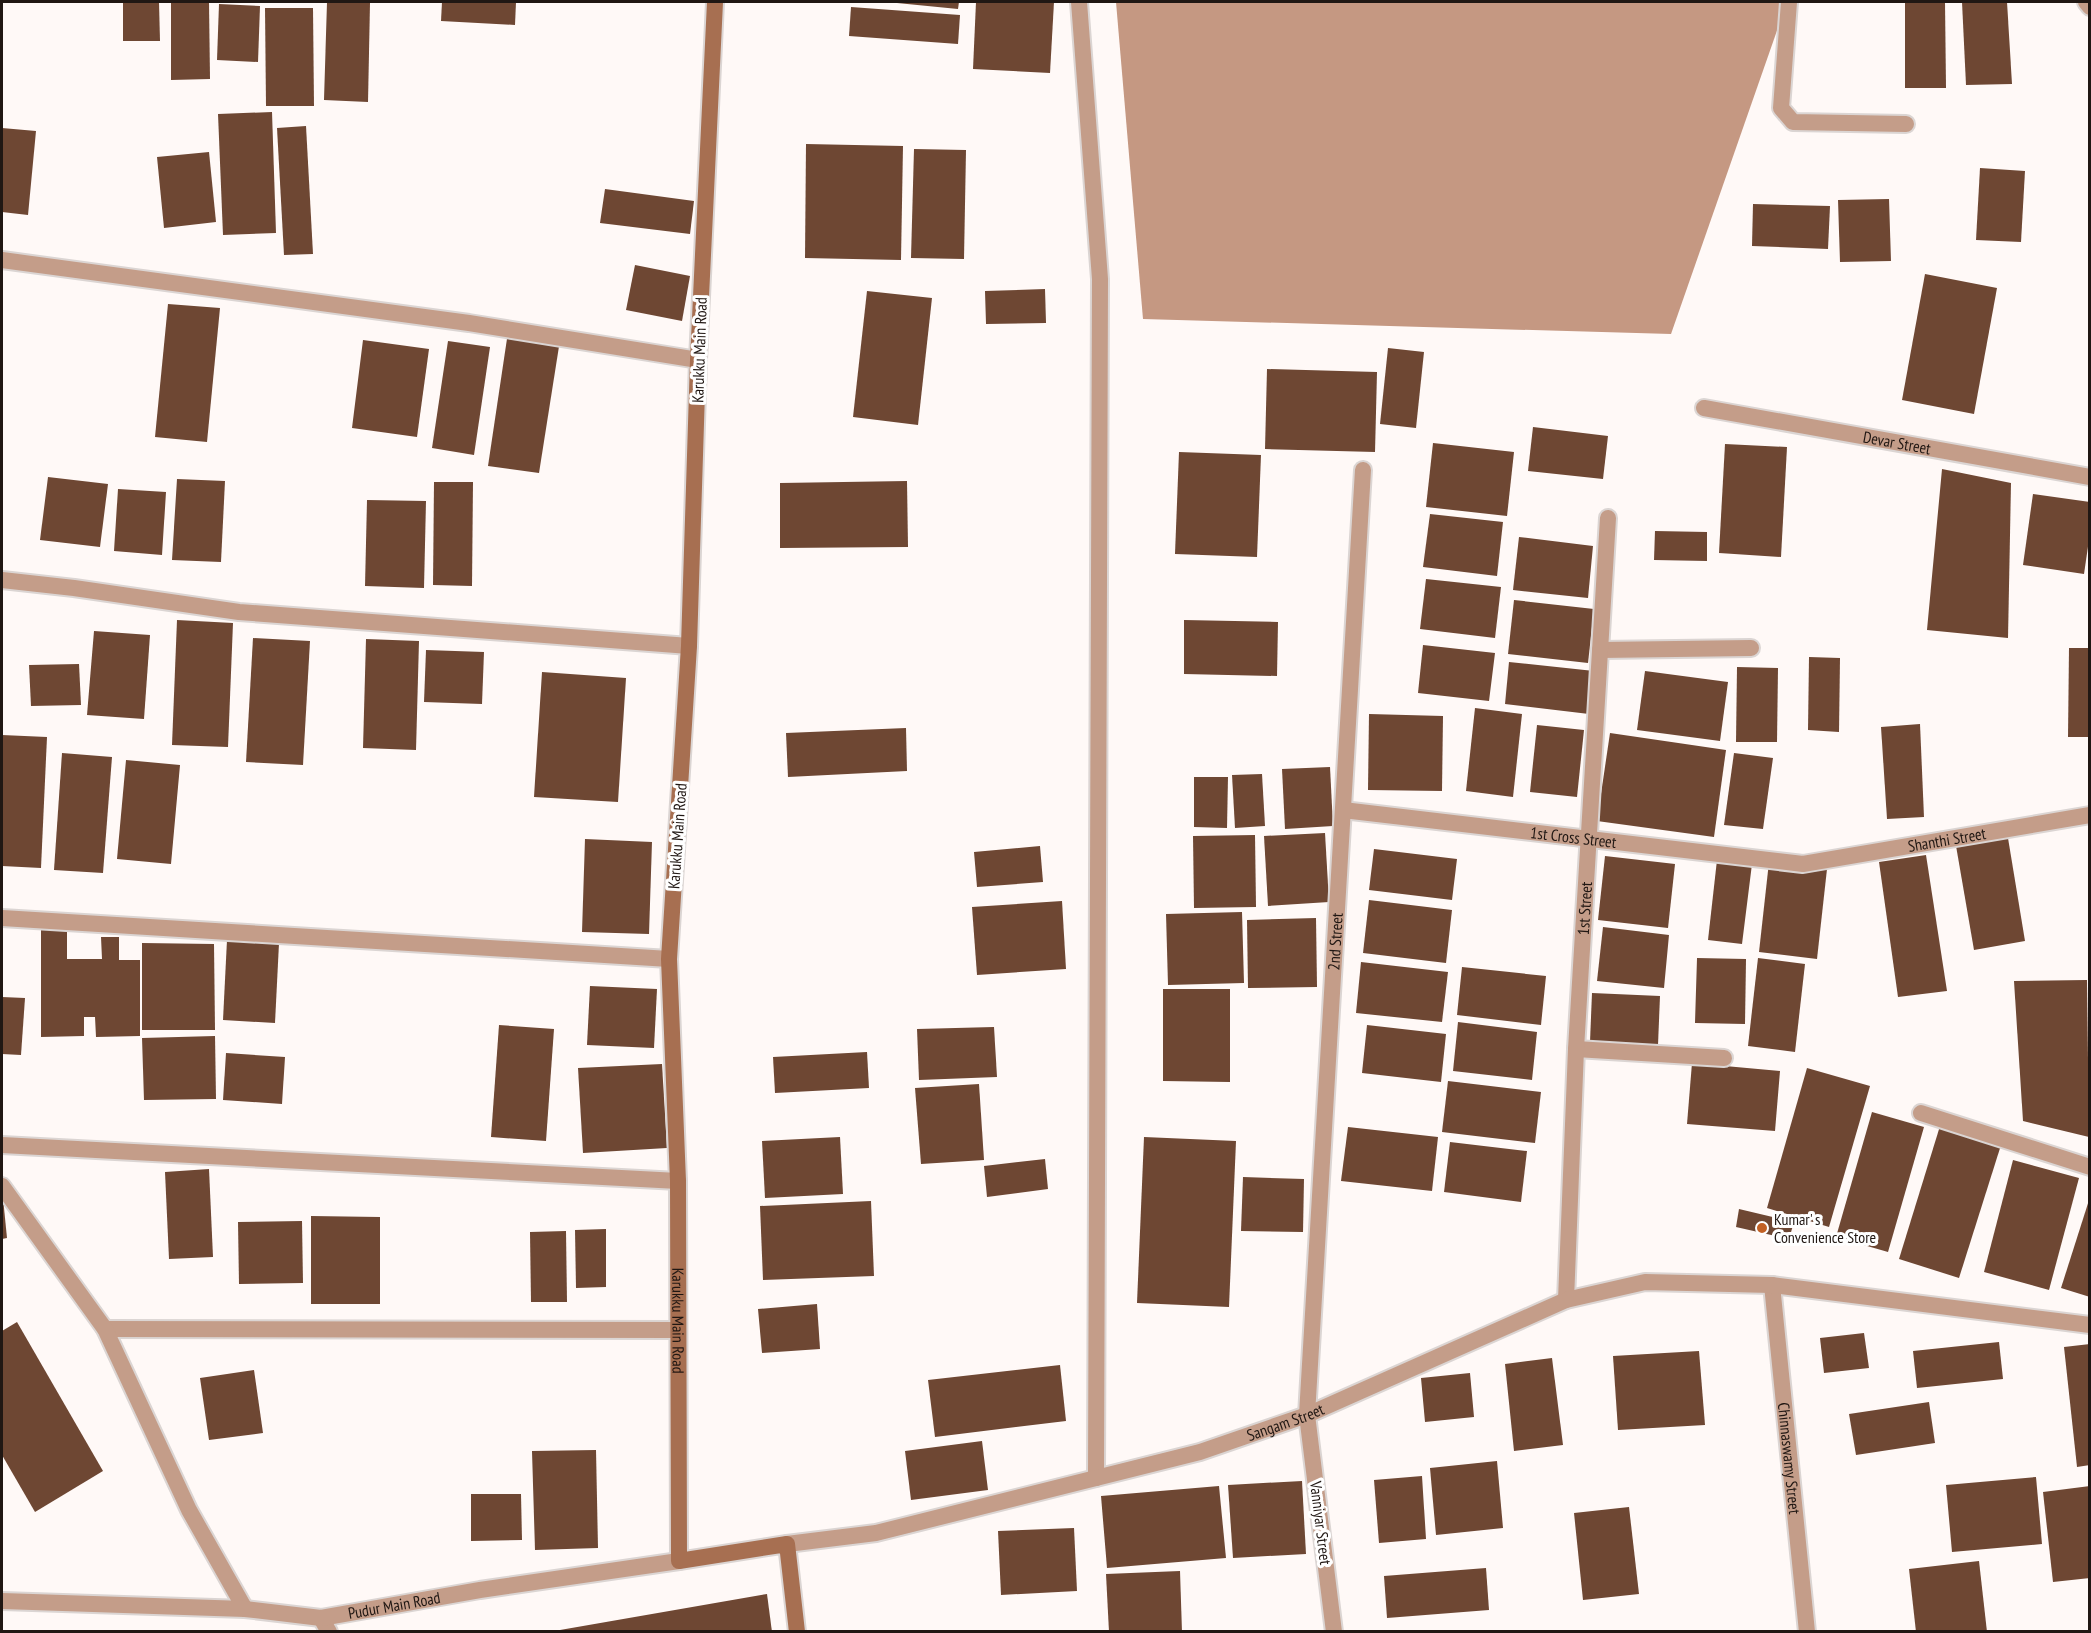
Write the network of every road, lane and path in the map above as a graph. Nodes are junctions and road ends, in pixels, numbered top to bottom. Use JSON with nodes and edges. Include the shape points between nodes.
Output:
{"nodes":[{"id":1,"x":715,"y":2,"type":"edge"},
{"id":2,"x":1079,"y":2,"type":"edge"},
{"id":3,"x":1789,"y":2,"type":"edge"},
{"id":4,"x":2086,"y":2,"type":"edge"},
{"id":5,"x":2090,"y":7,"type":"edge"},
{"id":6,"x":1906,"y":124,"type":"dead end"},
{"id":7,"x":2,"y":260,"type":"edge"},
{"id":8,"x":698,"y":360,"type":"junction"},
{"id":9,"x":1704,"y":408,"type":"dead end"},
{"id":10,"x":1363,"y":470,"type":"dead end"},
{"id":11,"x":2090,"y":477,"type":"edge"},
{"id":12,"x":1608,"y":518,"type":"dead end"},
{"id":13,"x":2,"y":580,"type":"edge"},
{"id":14,"x":689,"y":646,"type":"junction"},
{"id":15,"x":1751,"y":648,"type":"dead end"},
{"id":16,"x":1600,"y":650,"type":"junction"},
{"id":17,"x":1343,"y":810,"type":"junction"},
{"id":18,"x":2090,"y":815,"type":"edge"},
{"id":19,"x":1589,"y":840,"type":"junction"},
{"id":20,"x":1803,"y":864,"type":"joint"},
{"id":21,"x":2,"y":918,"type":"edge"},
{"id":22,"x":669,"y":959,"type":"junction"},
{"id":23,"x":1576,"y":1048,"type":"junction"},
{"id":24,"x":1724,"y":1058,"type":"dead end"},
{"id":25,"x":1921,"y":1113,"type":"dead end"},
{"id":26,"x":2,"y":1145,"type":"edge"},
{"id":27,"x":2090,"y":1167,"type":"edge"},
{"id":28,"x":678,"y":1181,"type":"junction"},
{"id":29,"x":2,"y":1186,"type":"edge"},
{"id":30,"x":1772,"y":1285,"type":"junction"},
{"id":31,"x":1566,"y":1300,"type":"junction"},
{"id":32,"x":2090,"y":1325,"type":"edge"},
{"id":33,"x":105,"y":1329,"type":"junction"},
{"id":34,"x":678,"y":1330,"type":"junction"},
{"id":35,"x":1307,"y":1414,"type":"junction"},
{"id":36,"x":1096,"y":1478,"type":"junction"},
{"id":37,"x":787,"y":1544,"type":"junction"},
{"id":38,"x":679,"y":1561,"type":"junction"},
{"id":39,"x":2,"y":1601,"type":"edge"},
{"id":40,"x":245,"y":1609,"type":"junction"},
{"id":41,"x":325,"y":1625,"type":"edge"},
{"id":42,"x":797,"y":1632,"type":"edge"},
{"id":43,"x":1334,"y":1632,"type":"edge"},
{"id":44,"x":1807,"y":1632,"type":"edge"}],
"edges":[{"from":1,"to":8,"type":"main road","name":"Karukku Main Road"},
{"from":2,"to":36,"type":"street","via":[[1100,279]]},
{"from":3,"to":6,"type":"street","via":[[1781,108],[1793,122]]},
{"from":4,"to":5,"type":"street"},
{"from":7,"to":8,"type":"street","via":[[468,323]]},
{"from":8,"to":14,"type":"main road","name":"Karukku Main Road"},
{"from":9,"to":11,"type":"street","name":"Devar Street"},
{"from":10,"to":17,"type":"street","name":"2nd Street"},
{"from":12,"to":16,"type":"street","name":"1st Street"},
{"from":13,"to":14,"type":"street","via":[[239,612]]},
{"from":14,"to":22,"type":"main road","name":"Karukku Main Road"},
{"from":15,"to":16,"type":"street"},
{"from":16,"to":19,"type":"street","name":"1st Street"},
{"from":17,"to":19,"type":"street","name":"1st Cross Street"},
{"from":17,"to":35,"type":"street","name":"2nd Street"},
{"from":18,"to":20,"type":"street","name":"Shanthi Street"},
{"from":19,"to":20,"type":"street","name":"1st Cross Street"},
{"from":19,"to":23,"type":"street","name":"1st Street"},
{"from":21,"to":22,"type":"street"},
{"from":22,"to":28,"type":"main road","name":"Karukku Main Road"},
{"from":23,"to":24,"type":"street"},
{"from":23,"to":31,"type":"street","name":"1st Street"},
{"from":25,"to":27,"type":"street"},
{"from":26,"to":28,"type":"street"},
{"from":28,"to":34,"type":"main road","name":"Karukku Main Road"},
{"from":29,"to":33,"type":"street"},
{"from":30,"to":31,"type":"street","name":"Sangam Street","via":[[1645,1282]]},
{"from":30,"to":32,"type":"street","name":"Sangam Street"},
{"from":30,"to":44,"type":"street","name":"Chinnaswamy Street"},
{"from":31,"to":35,"type":"street","name":"Sangam Street"},
{"from":33,"to":34,"type":"street"},
{"from":33,"to":40,"type":"street","via":[[189,1510]]},
{"from":34,"to":38,"type":"main road","name":"Karukku Main Road"},
{"from":35,"to":36,"type":"street","name":"Sangam Street","via":[[1200,1452]]},
{"from":35,"to":43,"type":"street","name":"Vanniyar Street"},
{"from":36,"to":37,"type":"street","name":"Sangam Street","via":[[876,1533]]},
{"from":37,"to":38,"type":"main road"},
{"from":37,"to":42,"type":"main road"},
{"from":38,"to":41,"type":"street","name":"Pudur Main Road","via":[[480,1590]]},
{"from":39,"to":40,"type":"street","name":"Pudur Main Road"},
{"from":40,"to":41,"type":"street","name":"Pudur Main Road"}]}
